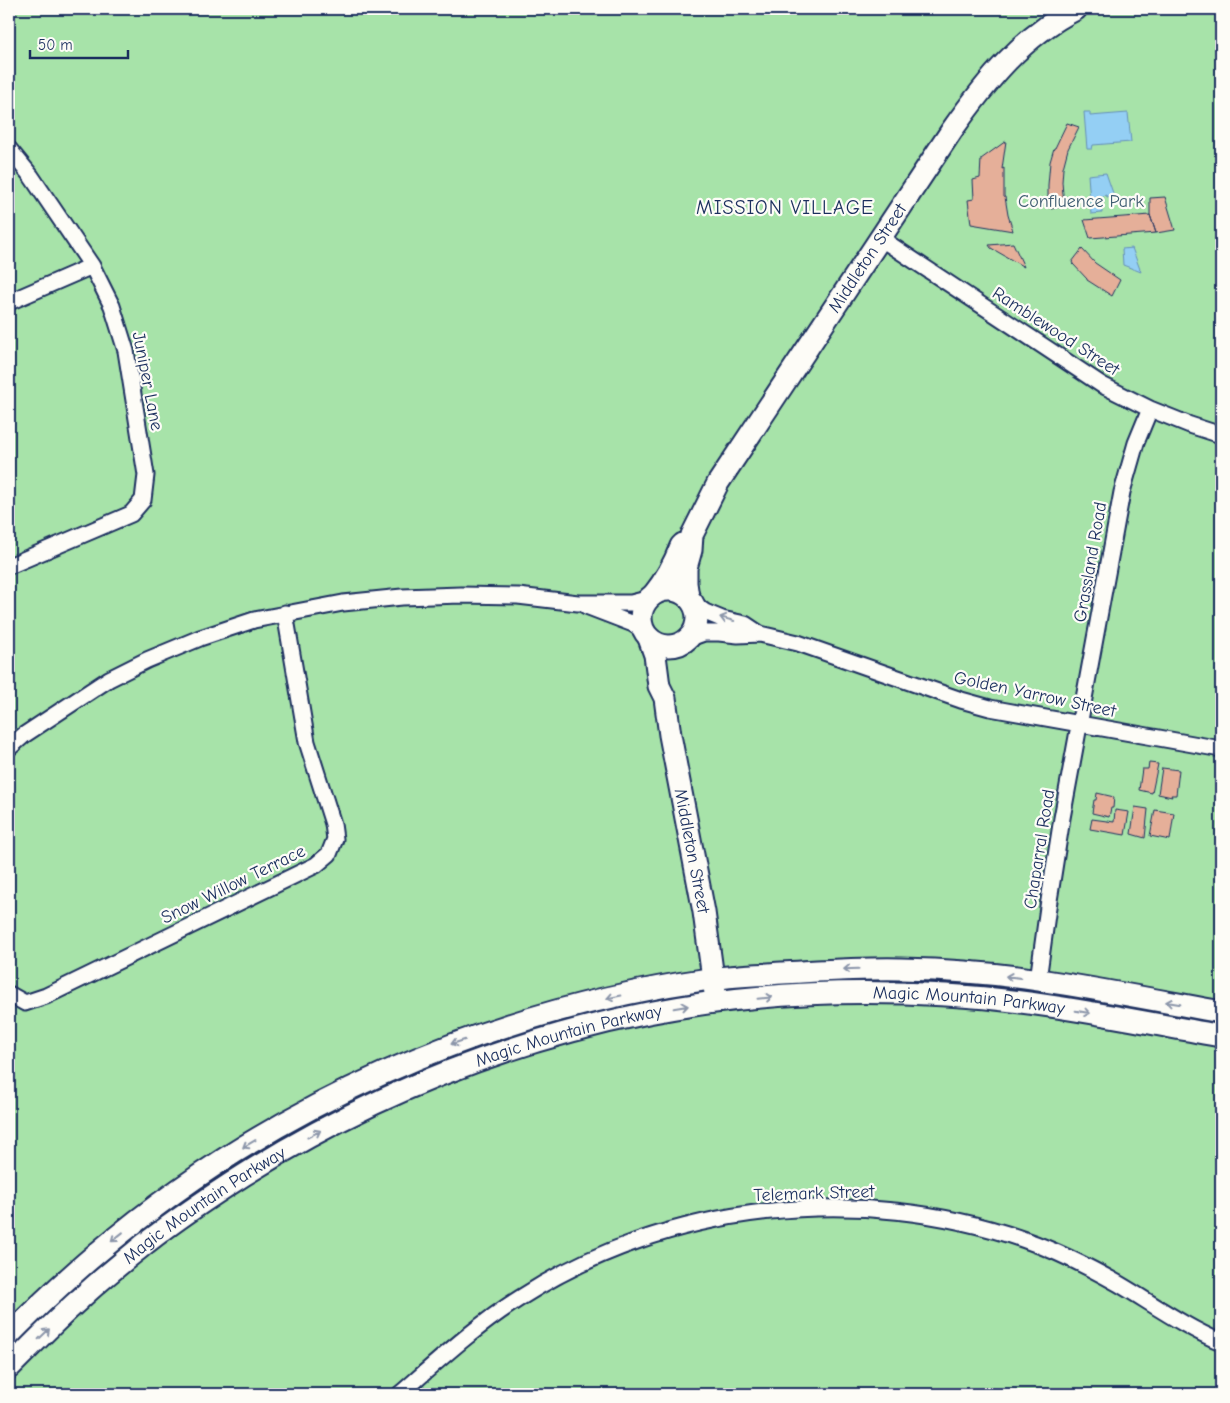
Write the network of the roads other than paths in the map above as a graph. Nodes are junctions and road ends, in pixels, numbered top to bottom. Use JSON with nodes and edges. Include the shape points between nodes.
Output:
{"nodes":[{"id":1,"x":1076,"y":9,"type":"edge"},
{"id":2,"x":9,"y":149,"type":"edge"},
{"id":3,"x":880,"y":238,"type":"junction"},
{"id":4,"x":92,"y":266,"type":"junction"},
{"id":5,"x":9,"y":302,"type":"edge"},
{"id":6,"x":1150,"y":409,"type":"junction"},
{"id":7,"x":1221,"y":435,"type":"edge"},
{"id":8,"x":692,"y":535,"type":"junction"},
{"id":9,"x":9,"y":566,"type":"edge"},
{"id":10,"x":651,"y":597,"type":"junction"},
{"id":11,"x":691,"y":600,"type":"junction"},
{"id":12,"x":578,"y":603,"type":"junction"},
{"id":13,"x":286,"y":613,"type":"junction"},
{"id":14,"x":760,"y":634,"type":"junction"},
{"id":15,"x":646,"y":635,"type":"junction"},
{"id":16,"x":686,"y":641,"type":"junction"},
{"id":17,"x":665,"y":698,"type":"junction"},
{"id":18,"x":1080,"y":725,"type":"junction"},
{"id":19,"x":9,"y":748,"type":"edge"},
{"id":20,"x":1221,"y":750,"type":"edge"},
{"id":21,"x":713,"y":978,"type":"junction"},
{"id":22,"x":1038,"y":980,"type":"junction"},
{"id":23,"x":9,"y":994,"type":"edge"},
{"id":24,"x":716,"y":1003,"type":"junction"},
{"id":25,"x":1221,"y":1012,"type":"edge"},
{"id":26,"x":1221,"y":1036,"type":"edge"},
{"id":27,"x":9,"y":1335,"type":"edge"},
{"id":28,"x":1221,"y":1342,"type":"edge"},
{"id":29,"x":9,"y":1368,"type":"edge"},
{"id":30,"x":400,"y":1394,"type":"edge"}],
"edges":[{"from":1,"to":3,"type":"street","name":"Middleton Street","via":[[1018,49],[982,89]]},
{"from":2,"to":4,"type":"street","name":"Juniper Lane"},
{"from":3,"to":6,"type":"street","name":"Ramblewood Street","via":[[1102,385]]},
{"from":3,"to":8,"type":"street","name":"Middleton Street","via":[[718,483]]},
{"from":4,"to":5,"type":"street"},
{"from":4,"to":9,"type":"street","name":"Juniper Lane","via":[[112,306],[126,352],[146,475],[143,500],[131,514]]},
{"from":6,"to":7,"type":"street","name":"Ramblewood Street"},
{"from":6,"to":18,"type":"street","name":"Grassland Road","via":[[1122,492]]},
{"from":8,"to":10,"type":"street","name":"Middleton Street","via":[[681,546],[674,564]]},
{"from":8,"to":11,"type":"street","name":"Middleton Street","via":[[686,568]]},
{"from":10,"to":11,"type":"street","via":[[671,590]]},
{"from":10,"to":12,"type":"street","via":[[631,602]]},
{"from":10,"to":15,"type":"street","via":[[641,614]]},
{"from":14,"to":11,"type":"street","name":"Golden Yarrow Street","one_way":true,"via":[[745,624],[705,612]]},
{"from":11,"to":16,"type":"street","via":[[698,622]]},
{"from":12,"to":13,"type":"street","via":[[518,596],[402,597]]},
{"from":12,"to":15,"type":"street","via":[[633,624]]},
{"from":13,"to":19,"type":"street","via":[[200,638],[109,678]]},
{"from":13,"to":23,"type":"street","name":"Snow Willow Terrace","via":[[307,742],[333,824],[335,839],[329,854],[316,866],[46,996],[25,1002]]},
{"from":14,"to":16,"type":"street","name":"Golden Yarrow Street","via":[[704,633]]},
{"from":14,"to":18,"type":"street","name":"Golden Yarrow Street","via":[[961,700]]},
{"from":15,"to":16,"type":"street","via":[[665,647]]},
{"from":15,"to":17,"type":"street","name":"Middleton Street","via":[[655,655],[659,686]]},
{"from":16,"to":17,"type":"street","name":"Middleton Street","via":[[676,656]]},
{"from":17,"to":21,"type":"street","name":"Middleton Street","via":[[704,908]]},
{"from":18,"to":20,"type":"street","name":"Golden Yarrow Street"},
{"from":18,"to":22,"type":"street","name":"Chaparral Road","via":[[1054,867]]},
{"from":22,"to":21,"type":"street","name":"Magic Mountain Parkway","one_way":true,"via":[[898,969]]},
{"from":21,"to":24,"type":"street","name":"Middleton Street"},
{"from":21,"to":27,"type":"street","name":"Magic Mountain Parkway","one_way":true,"via":[[604,998],[526,1020],[447,1046],[299,1114],[228,1156],[161,1202],[96,1253]]},
{"from":25,"to":22,"type":"street","name":"Magic Mountain Parkway","one_way":true},
{"from":24,"to":26,"type":"street","name":"Magic Mountain Parkway","one_way":true,"via":[[829,993],[945,995],[1057,1007]]},
{"from":29,"to":24,"type":"street","name":"Magic Mountain Parkway","one_way":true,"via":[[80,1298],[148,1242],[273,1157],[351,1115],[493,1054],[648,1013]]},
{"from":28,"to":30,"type":"street","name":"Telemark Street","via":[[1187,1326],[1075,1261],[1026,1240],[981,1226],[888,1210],[790,1209],[695,1224],[592,1258],[521,1297]]}]}
